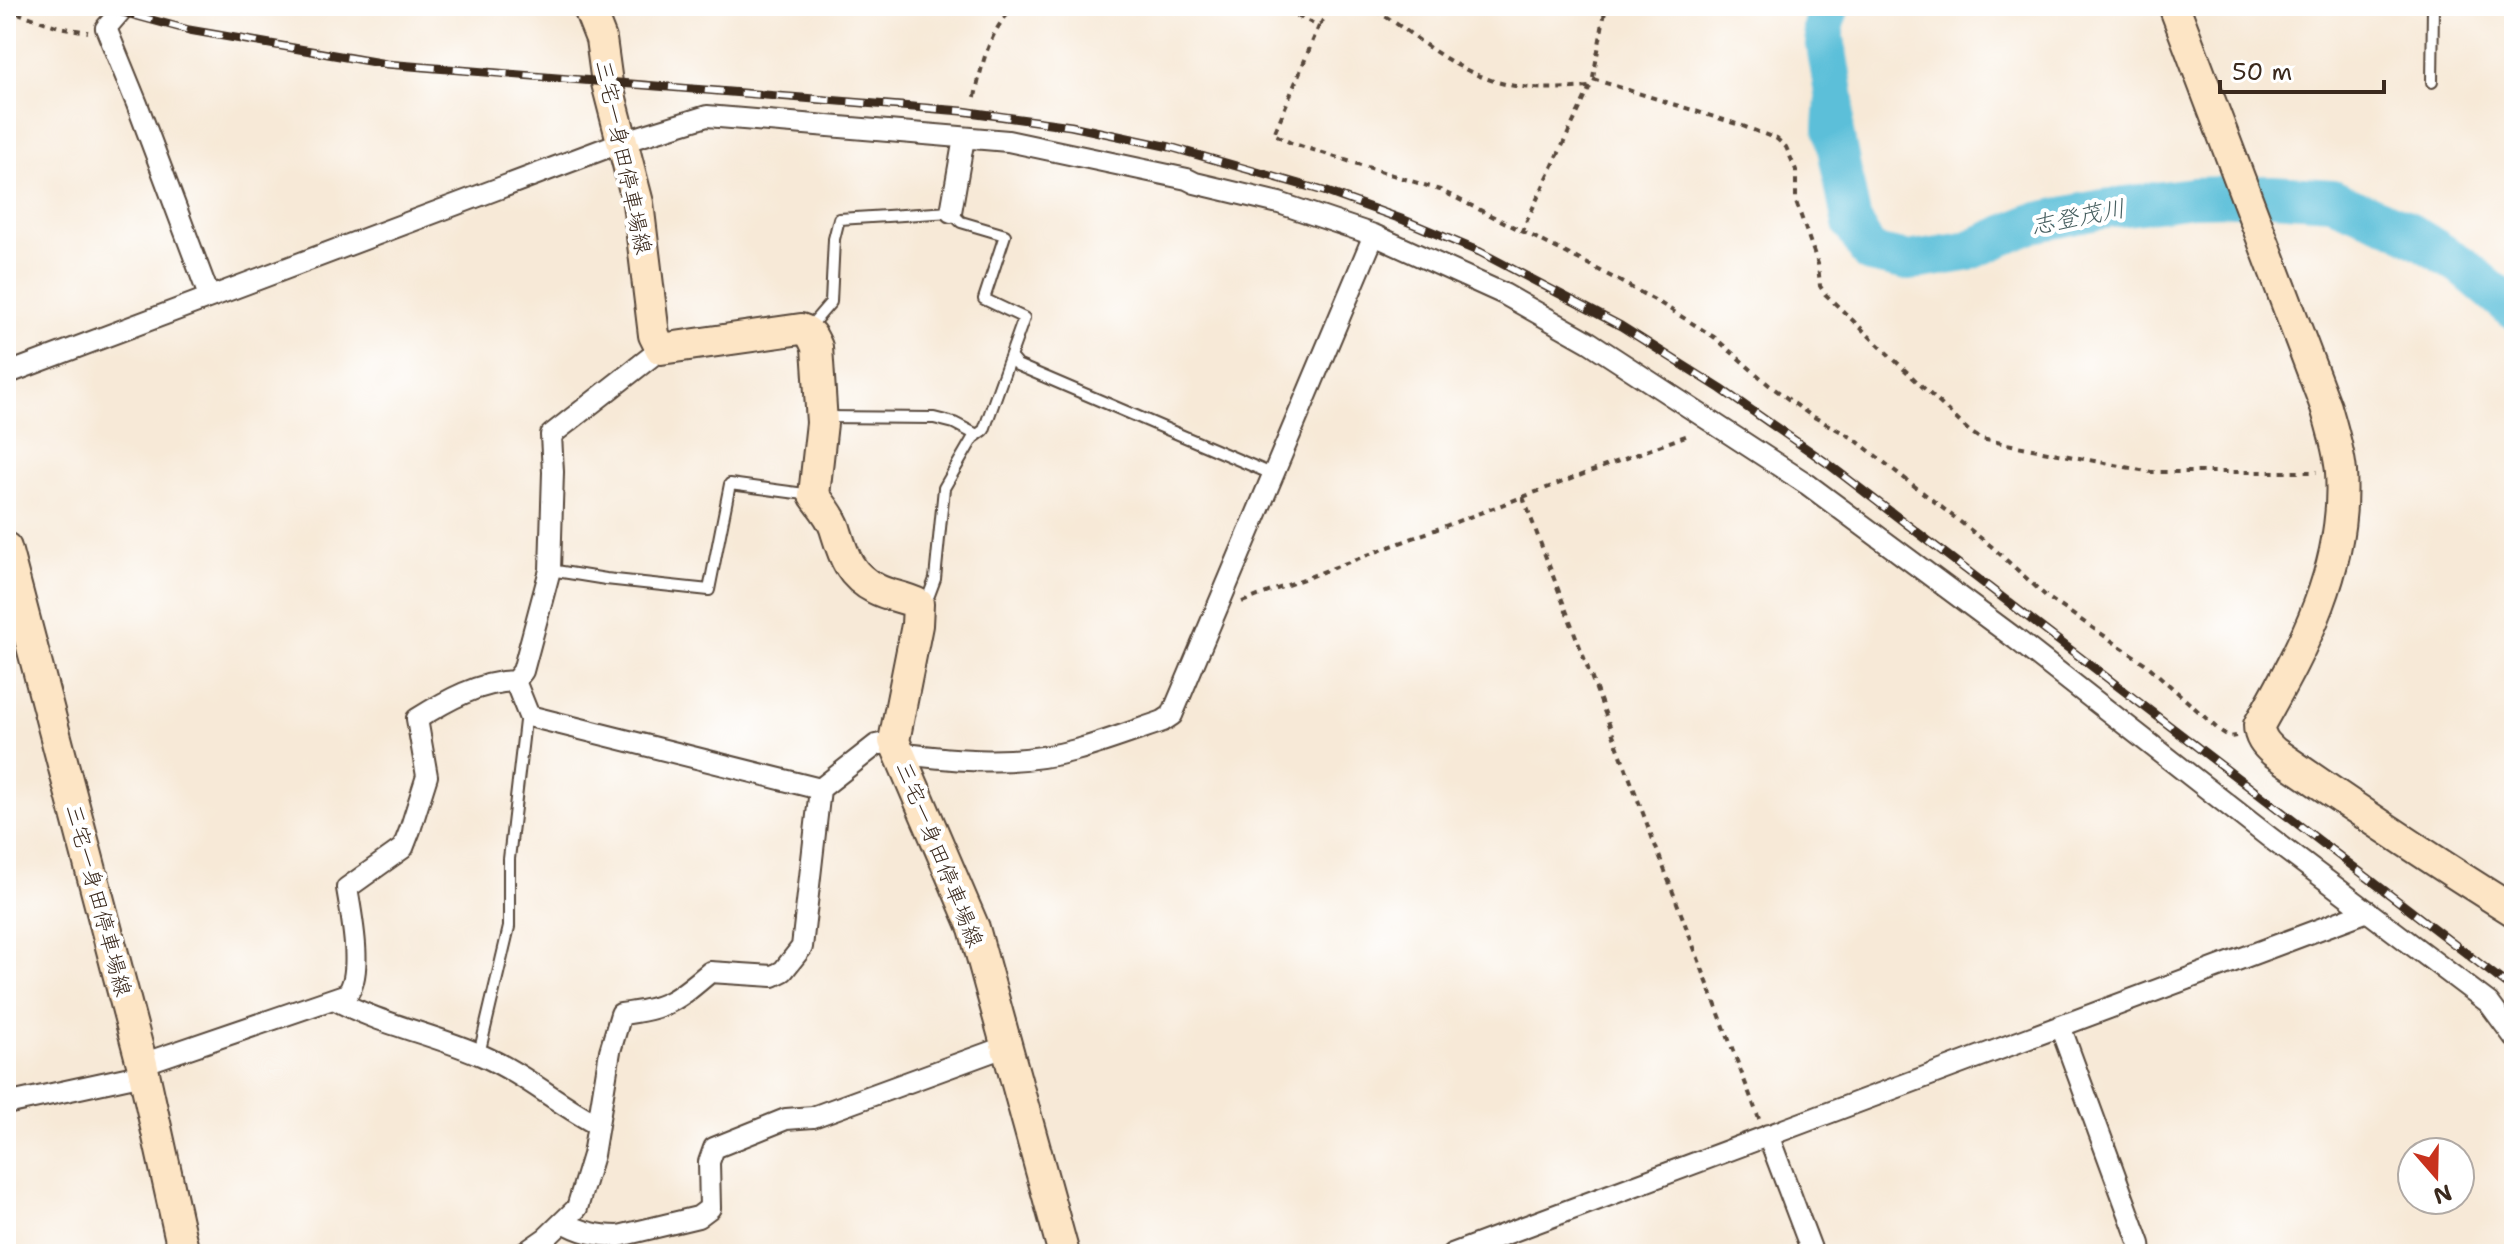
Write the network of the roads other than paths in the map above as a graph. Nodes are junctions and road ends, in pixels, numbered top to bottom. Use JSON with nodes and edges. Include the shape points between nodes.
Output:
{"nodes":[{"id":1,"x":125,"y":6,"type":"edge"},
{"id":2,"x":588,"y":6,"type":"edge"},
{"id":3,"x":2174,"y":6,"type":"edge"},
{"id":4,"x":2433,"y":6,"type":"edge"},
{"id":5,"x":2432,"y":82,"type":"dead end"},
{"id":6,"x":964,"y":138,"type":"junction"},
{"id":7,"x":622,"y":142,"type":"junction"},
{"id":8,"x":951,"y":212,"type":"junction"},
{"id":9,"x":1374,"y":235,"type":"junction"},
{"id":10,"x":209,"y":296,"type":"junction"},
{"id":11,"x":807,"y":331,"type":"junction"},
{"id":12,"x":661,"y":349,"type":"junction"},
{"id":13,"x":1010,"y":357,"type":"junction"},
{"id":14,"x":6,"y":374,"type":"edge"},
{"id":15,"x":822,"y":417,"type":"junction"},
{"id":16,"x":977,"y":435,"type":"junction"},
{"id":17,"x":1274,"y":475,"type":"junction"},
{"id":18,"x":814,"y":495,"type":"junction"},
{"id":19,"x":6,"y":548,"type":"edge"},
{"id":20,"x":550,"y":570,"type":"junction"},
{"id":21,"x":918,"y":604,"type":"junction"},
{"id":22,"x":515,"y":681,"type":"junction"},
{"id":23,"x":529,"y":716,"type":"junction"},
{"id":24,"x":896,"y":747,"type":"junction"},
{"id":25,"x":820,"y":789,"type":"junction"},
{"id":26,"x":2368,"y":911,"type":"junction"},
{"id":27,"x":2514,"y":911,"type":"edge"},
{"id":28,"x":334,"y":999,"type":"junction"},
{"id":29,"x":2060,"y":1026,"type":"junction"},
{"id":30,"x":2514,"y":1037,"type":"edge"},
{"id":31,"x":1007,"y":1046,"type":"junction"},
{"id":32,"x":479,"y":1054,"type":"junction"},
{"id":33,"x":143,"y":1069,"type":"junction"},
{"id":34,"x":6,"y":1104,"type":"edge"},
{"id":35,"x":598,"y":1125,"type":"junction"},
{"id":36,"x":1767,"y":1136,"type":"junction"},
{"id":37,"x":564,"y":1222,"type":"junction"},
{"id":38,"x":184,"y":1254,"type":"edge"},
{"id":39,"x":523,"y":1254,"type":"edge"},
{"id":40,"x":1064,"y":1254,"type":"edge"},
{"id":41,"x":1452,"y":1254,"type":"edge"},
{"id":42,"x":1813,"y":1254,"type":"edge"},
{"id":43,"x":2141,"y":1254,"type":"edge"}],
"edges":[{"from":1,"to":10,"type":"street","via":[[106,28]]},
{"from":2,"to":7,"type":"main road","name":"三宅一身田停車場線","via":[[601,39]]},
{"from":3,"to":27,"type":"main road","via":[[2326,407],[2340,470],[2339,533],[2320,607],[2259,733],[2274,752]]},
{"from":4,"to":5,"type":"lane"},
{"from":6,"to":7,"type":"street","via":[[707,116]]},
{"from":6,"to":8,"type":"street"},
{"from":6,"to":9,"type":"street","via":[[1026,144],[1187,179]]},
{"from":7,"to":10,"type":"street"},
{"from":7,"to":12,"type":"main road","name":"三宅一身田停車場線","via":[[638,203],[654,335]]},
{"from":8,"to":11,"type":"lane","via":[[839,219],[831,302]]},
{"from":8,"to":13,"type":"lane","via":[[961,222],[1005,235],[984,299],[1024,318]]},
{"from":9,"to":17,"type":"street"},
{"from":9,"to":26,"type":"street","via":[[1546,316],[1807,484]]},
{"from":10,"to":14,"type":"street"},
{"from":11,"to":12,"type":"main road"},
{"from":11,"to":15,"type":"main road","via":[[817,347]]},
{"from":12,"to":20,"type":"street","via":[[551,435]]},
{"from":13,"to":16,"type":"lane","via":[[984,430]]},
{"from":13,"to":17,"type":"lane","via":[[1017,365]]},
{"from":15,"to":16,"type":"lane","via":[[934,418]]},
{"from":15,"to":18,"type":"main road"},
{"from":16,"to":21,"type":"lane","via":[[944,488],[935,579],[929,595]]},
{"from":17,"to":24,"type":"street","via":[[1172,715],[1047,756],[963,761]]},
{"from":18,"to":20,"type":"lane","via":[[730,484],[709,590]]},
{"from":18,"to":21,"type":"main road","via":[[854,571],[878,591]]},
{"from":19,"to":33,"type":"main road","name":"三宅一身田停車場線"},
{"from":20,"to":22,"type":"street","via":[[523,671]]},
{"from":21,"to":24,"type":"main road","name":"三宅一身田停車場線"},
{"from":22,"to":23,"type":"street"},
{"from":22,"to":28,"type":"street","via":[[497,682],[446,701],[417,719],[427,776],[403,848],[347,888],[355,977],[353,988]]},
{"from":23,"to":25,"type":"street"},
{"from":23,"to":32,"type":"lane","via":[[509,859],[509,927]]},
{"from":24,"to":25,"type":"street","via":[[876,745]]},
{"from":24,"to":31,"type":"main road","name":"三宅一身田停車場線","via":[[974,928]]},
{"from":25,"to":35,"type":"street","via":[[802,947],[773,976],[710,972],[672,1003],[621,1014]]},
{"from":26,"to":29,"type":"street"},
{"from":26,"to":30,"type":"street","via":[[2489,1003]]},
{"from":28,"to":32,"type":"street","via":[[365,1016]]},
{"from":28,"to":33,"type":"street"},
{"from":29,"to":36,"type":"street"},
{"from":29,"to":43,"type":"street"},
{"from":31,"to":37,"type":"street","via":[[813,1117],[786,1119],[720,1143],[710,1156],[710,1208],[698,1217],[619,1236]]},
{"from":31,"to":40,"type":"main road","name":"三宅一身田停車場線"},
{"from":32,"to":35,"type":"street"},
{"from":33,"to":34,"type":"street"},
{"from":33,"to":38,"type":"main road","name":"三宅一身田停車場線"},
{"from":35,"to":37,"type":"street","via":[[577,1208]]},
{"from":36,"to":41,"type":"street"},
{"from":36,"to":42,"type":"street"},
{"from":37,"to":39,"type":"street"}]}
